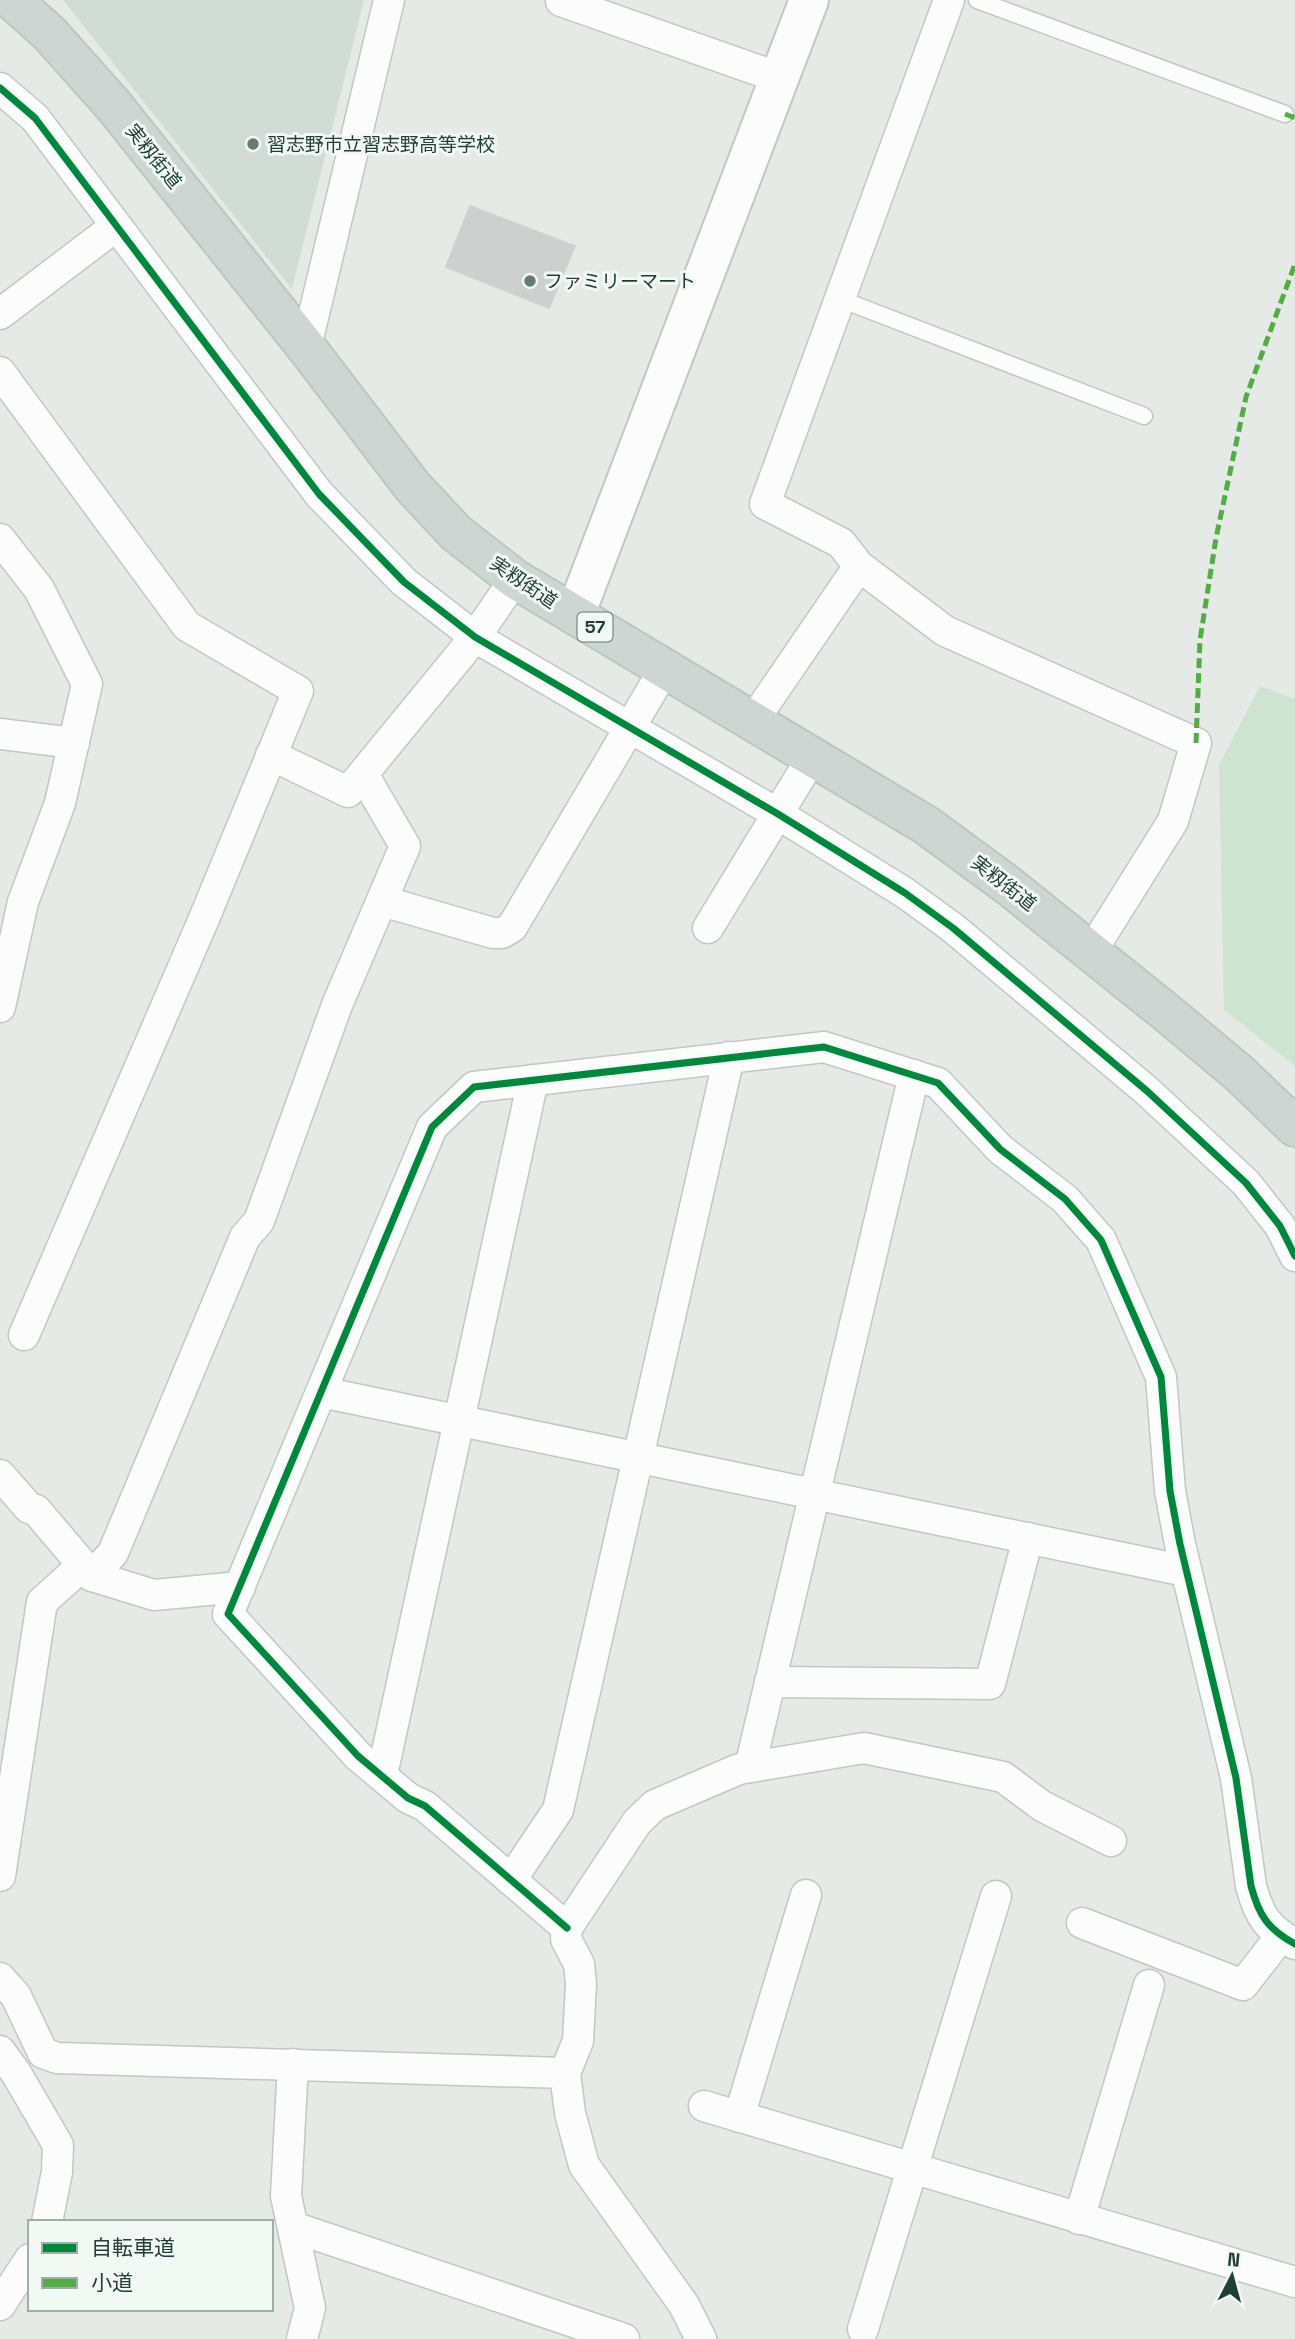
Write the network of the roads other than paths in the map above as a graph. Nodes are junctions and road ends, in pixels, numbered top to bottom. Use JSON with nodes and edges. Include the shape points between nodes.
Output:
{"nodes":[{"id":1,"x":12,"y":0,"type":"edge"},
{"id":2,"x":389,"y":0,"type":"edge"},
{"id":3,"x":809,"y":0,"type":"edge"},
{"id":4,"x":949,"y":0,"type":"edge"},
{"id":5,"x":977,"y":0,"type":"edge"},
{"id":6,"x":561,"y":1,"type":"edge"},
{"id":7,"x":780,"y":78,"type":"junction"},
{"id":8,"x":0,"y":88,"type":"edge"},
{"id":9,"x":1285,"y":114,"type":"dead end"},
{"id":10,"x":116,"y":226,"type":"junction"},
{"id":11,"x":840,"y":299,"type":"junction"},
{"id":12,"x":0,"y":314,"type":"edge"},
{"id":13,"x":306,"y":346,"type":"junction"},
{"id":14,"x":0,"y":372,"type":"edge"},
{"id":15,"x":1144,"y":416,"type":"dead end"},
{"id":16,"x":0,"y":538,"type":"edge"},
{"id":17,"x":859,"y":566,"type":"junction"},
{"id":18,"x":515,"y":579,"type":"junction"},
{"id":19,"x":575,"y":615,"type":"junction"},
{"id":20,"x":474,"y":637,"type":"junction"},
{"id":21,"x":665,"y":668,"type":"junction"},
{"id":22,"x":753,"y":721,"type":"junction"},
{"id":23,"x":630,"y":728,"type":"junction"},
{"id":24,"x":0,"y":734,"type":"edge"},
{"id":25,"x":74,"y":743,"type":"junction"},
{"id":26,"x":271,"y":755,"type":"junction"},
{"id":27,"x":813,"y":756,"type":"junction"},
{"id":28,"x":363,"y":774,"type":"junction"},
{"id":29,"x":778,"y":814,"type":"junction"},
{"id":30,"x":382,"y":901,"type":"junction"},
{"id":31,"x":708,"y":928,"type":"dead end"},
{"id":32,"x":7,"y":941,"type":"edge"},
{"id":33,"x":1091,"y":952,"type":"junction"},
{"id":34,"x":0,"y":1006,"type":"edge"},
{"id":35,"x":729,"y":1058,"type":"junction"},
{"id":36,"x":914,"y":1075,"type":"junction"},
{"id":37,"x":533,"y":1080,"type":"junction"},
{"id":38,"x":1295,"y":1127,"type":"edge"},
{"id":39,"x":1295,"y":1256,"type":"edge"},
{"id":40,"x":24,"y":1335,"type":"dead end"},
{"id":41,"x":321,"y":1392,"type":"junction"},
{"id":42,"x":459,"y":1420,"type":"junction"},
{"id":43,"x":638,"y":1457,"type":"junction"},
{"id":44,"x":0,"y":1475,"type":"edge"},
{"id":45,"x":815,"y":1494,"type":"junction"},
{"id":46,"x":1028,"y":1538,"type":"junction"},
{"id":47,"x":88,"y":1571,"type":"junction"},
{"id":48,"x":1186,"y":1571,"type":"junction"},
{"id":49,"x":240,"y":1587,"type":"junction"},
{"id":50,"x":771,"y":1682,"type":"junction"},
{"id":51,"x":750,"y":1767,"type":"junction"},
{"id":52,"x":382,"y":1775,"type":"junction"},
{"id":53,"x":1111,"y":1841,"type":"dead end"},
{"id":54,"x":0,"y":1877,"type":"edge"},
{"id":55,"x":511,"y":1880,"type":"junction"},
{"id":56,"x":806,"y":1895,"type":"dead end"},
{"id":57,"x":996,"y":1896,"type":"dead end"},
{"id":58,"x":1082,"y":1923,"type":"dead end"},
{"id":59,"x":567,"y":1928,"type":"junction"},
{"id":60,"x":1288,"y":1940,"type":"edge"},
{"id":61,"x":0,"y":1978,"type":"edge"},
{"id":62,"x":1149,"y":1985,"type":"dead end"},
{"id":63,"x":0,"y":2051,"type":"edge"},
{"id":64,"x":293,"y":2064,"type":"junction"},
{"id":65,"x":565,"y":2073,"type":"junction"},
{"id":66,"x":704,"y":2106,"type":"dead end"},
{"id":67,"x":739,"y":2117,"type":"junction"},
{"id":68,"x":912,"y":2169,"type":"junction"},
{"id":69,"x":1079,"y":2219,"type":"junction"},
{"id":70,"x":47,"y":2220,"type":"edge"},
{"id":71,"x":293,"y":2227,"type":"junction"},
{"id":72,"x":28,"y":2262,"type":"edge"},
{"id":73,"x":1295,"y":2283,"type":"edge"},
{"id":74,"x":0,"y":2305,"type":"edge"},
{"id":75,"x":863,"y":2329,"type":"dead end"},
{"id":76,"x":302,"y":2339,"type":"edge"},
{"id":77,"x":624,"y":2339,"type":"edge"},
{"id":78,"x":701,"y":2339,"type":"edge"}],
"edges":[{"from":1,"to":13,"type":"main road","name":"実籾街道","number":"57","via":[[49,33],[114,106]]},
{"from":2,"to":13,"type":"street"},
{"from":3,"to":7,"type":"street"},
{"from":4,"to":11,"type":"street"},
{"from":5,"to":9,"type":"lane"},
{"from":6,"to":7,"type":"street"},
{"from":7,"to":19,"type":"street"},
{"from":8,"to":10,"type":"street","via":[[35,118]]},
{"from":10,"to":12,"type":"street"},
{"from":10,"to":20,"type":"street","via":[[318,494],[404,582]]},
{"from":11,"to":15,"type":"lane"},
{"from":11,"to":17,"type":"street","via":[[765,504],[841,543]]},
{"from":13,"to":18,"type":"main road","name":"実籾街道","number":"57","via":[[412,487],[456,533]]},
{"from":14,"to":26,"type":"street","via":[[187,626],[298,691]]},
{"from":16,"to":25,"type":"street","via":[[39,589],[87,684]]},
{"from":17,"to":22,"type":"street"},
{"from":17,"to":33,"type":"street","via":[[945,631],[1196,743],[1173,821]]},
{"from":18,"to":19,"type":"main road","name":"実籾街道","number":"57"},
{"from":18,"to":20,"type":"street"},
{"from":19,"to":21,"type":"main road","name":"実籾街道","number":"57"},
{"from":20,"to":23,"type":"street"},
{"from":20,"to":28,"type":"street"},
{"from":21,"to":22,"type":"main road","name":"実籾街道","number":"57"},
{"from":21,"to":23,"type":"street"},
{"from":22,"to":27,"type":"main road","name":"実籾街道","number":"57"},
{"from":23,"to":29,"type":"street"},
{"from":23,"to":30,"type":"street","via":[[512,927],[493,933]]},
{"from":24,"to":25,"type":"street"},
{"from":25,"to":32,"type":"street","via":[[60,803]]},
{"from":26,"to":28,"type":"street","via":[[348,792]]},
{"from":26,"to":40,"type":"street"},
{"from":27,"to":29,"type":"street"},
{"from":27,"to":33,"type":"main road","name":"実籾街道","number":"57","via":[[926,825]]},
{"from":28,"to":30,"type":"street","via":[[405,846]]},
{"from":29,"to":31,"type":"street"},
{"from":29,"to":39,"type":"street","via":[[953,928],[1147,1091],[1246,1183],[1280,1226]]},
{"from":30,"to":47,"type":"street","via":[[337,1005],[259,1221],[245,1237],[113,1553]]},
{"from":32,"to":34,"type":"street"},
{"from":33,"to":38,"type":"main road","name":"実籾街道","number":"57","via":[[1240,1074]]},
{"from":35,"to":36,"type":"street","via":[[824,1047]]},
{"from":35,"to":37,"type":"street"},
{"from":35,"to":43,"type":"street"},
{"from":36,"to":45,"type":"street"},
{"from":36,"to":48,"type":"street","via":[[938,1083],[1000,1149],[1065,1199],[1101,1240],[1161,1377],[1170,1491]]},
{"from":37,"to":41,"type":"street","via":[[474,1087],[432,1127]]},
{"from":37,"to":42,"type":"street"},
{"from":41,"to":42,"type":"street"},
{"from":41,"to":49,"type":"street"},
{"from":42,"to":43,"type":"street"},
{"from":42,"to":52,"type":"street"},
{"from":43,"to":45,"type":"street"},
{"from":43,"to":55,"type":"street","via":[[558,1810]]},
{"from":44,"to":47,"type":"street"},
{"from":45,"to":46,"type":"street"},
{"from":45,"to":50,"type":"street"},
{"from":46,"to":48,"type":"street"},
{"from":46,"to":50,"type":"street","via":[[990,1684]]},
{"from":47,"to":49,"type":"street","via":[[154,1595]]},
{"from":47,"to":54,"type":"street","via":[[42,1602]]},
{"from":48,"to":60,"type":"street","via":[[1237,1778],[1255,1904],[1266,1923]]},
{"from":49,"to":52,"type":"street","via":[[228,1614],[358,1756]]},
{"from":50,"to":51,"type":"street"},
{"from":51,"to":53,"type":"street","via":[[864,1748],[1003,1777],[1042,1806]]},
{"from":51,"to":59,"type":"street","via":[[655,1805],[637,1822]]},
{"from":52,"to":55,"type":"street"},
{"from":55,"to":59,"type":"street"},
{"from":56,"to":67,"type":"street"},
{"from":57,"to":68,"type":"street"},
{"from":58,"to":60,"type":"street","via":[[1242,1985]]},
{"from":59,"to":65,"type":"street","via":[[566,1939],[579,1964],[581,1984],[578,2041]]},
{"from":61,"to":64,"type":"street","via":[[16,1996],[43,2053],[57,2058]]},
{"from":62,"to":69,"type":"street"},
{"from":63,"to":70,"type":"street","via":[[58,2145]]},
{"from":64,"to":65,"type":"street"},
{"from":64,"to":71,"type":"street","via":[[286,2196]]},
{"from":65,"to":78,"type":"street","via":[[584,2165],[684,2305]]},
{"from":66,"to":67,"type":"street"},
{"from":67,"to":68,"type":"street"},
{"from":68,"to":69,"type":"street"},
{"from":68,"to":75,"type":"street"},
{"from":69,"to":73,"type":"street"},
{"from":71,"to":76,"type":"street","via":[[310,2308]]},
{"from":71,"to":77,"type":"street"},
{"from":72,"to":74,"type":"street"}]}
